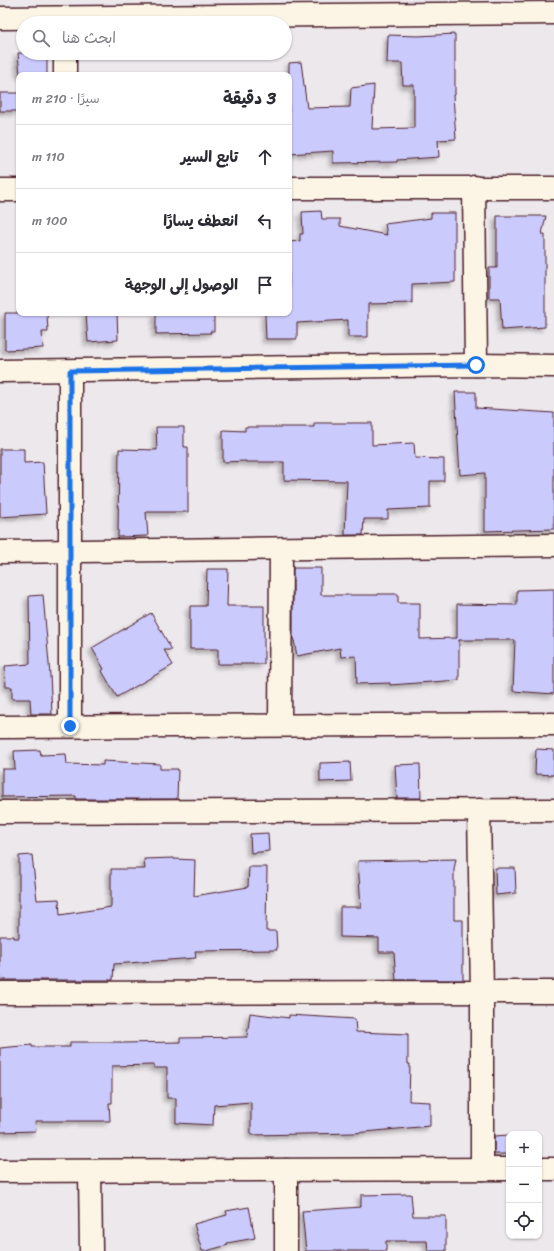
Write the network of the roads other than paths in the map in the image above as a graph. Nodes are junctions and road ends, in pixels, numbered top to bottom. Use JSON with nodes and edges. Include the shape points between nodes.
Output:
{"nodes":[{"id":1,"x":277,"y":8,"type":"edge"},
{"id":2,"x":65,"y":13,"type":"edge"},
{"id":3,"x":554,"y":14,"type":"edge"},
{"id":4,"x":26,"y":16,"type":"edge"},
{"id":5,"x":16,"y":17,"type":"edge"},
{"id":6,"x":0,"y":18,"type":"edge"},
{"id":7,"x":65,"y":60,"type":"edge"},
{"id":8,"x":65,"y":72,"type":"edge"},
{"id":9,"x":474,"y":187,"type":"junction"},
{"id":10,"x":292,"y":188,"type":"edge"},
{"id":11,"x":554,"y":188,"type":"edge"},
{"id":12,"x":0,"y":190,"type":"edge"},
{"id":13,"x":16,"y":190,"type":"edge"},
{"id":14,"x":476,"y":365,"type":"junction"},
{"id":15,"x":554,"y":366,"type":"edge"},
{"id":16,"x":0,"y":371,"type":"edge"},
{"id":17,"x":70,"y":371,"type":"junction"},
{"id":18,"x":554,"y":545,"type":"edge"},
{"id":19,"x":281,"y":549,"type":"junction"},
{"id":20,"x":0,"y":552,"type":"edge"},
{"id":21,"x":69,"y":552,"type":"junction"},
{"id":22,"x":554,"y":724,"type":"edge"},
{"id":23,"x":280,"y":725,"type":"junction"},
{"id":24,"x":70,"y":726,"type":"junction"},
{"id":25,"x":0,"y":727,"type":"edge"},
{"id":26,"x":479,"y":810,"type":"junction"},
{"id":27,"x":554,"y":810,"type":"edge"},
{"id":28,"x":0,"y":812,"type":"edge"},
{"id":29,"x":554,"y":992,"type":"edge"},
{"id":30,"x":482,"y":993,"type":"junction"},
{"id":31,"x":0,"y":994,"type":"edge"},
{"id":32,"x":482,"y":1169,"type":"junction"},
{"id":33,"x":506,"y":1169,"type":"edge"},
{"id":34,"x":542,"y":1169,"type":"edge"},
{"id":35,"x":554,"y":1169,"type":"edge"},
{"id":36,"x":286,"y":1170,"type":"junction"},
{"id":37,"x":0,"y":1171,"type":"edge"},
{"id":38,"x":90,"y":1171,"type":"junction"},
{"id":39,"x":91,"y":1251,"type":"edge"},
{"id":40,"x":286,"y":1251,"type":"edge"}],
"edges":[{"from":1,"to":2,"type":"street"},
{"from":1,"to":3,"type":"street"},
{"from":2,"to":4,"type":"street"},
{"from":5,"to":6,"type":"street"},
{"from":7,"to":8,"type":"street"},
{"from":9,"to":10,"type":"street"},
{"from":9,"to":11,"type":"street"},
{"from":9,"to":14,"type":"street"},
{"from":12,"to":13,"type":"street"},
{"from":14,"to":15,"type":"street"},
{"from":14,"to":17,"type":"street"},
{"from":16,"to":17,"type":"street"},
{"from":17,"to":21,"type":"street"},
{"from":18,"to":19,"type":"street"},
{"from":19,"to":21,"type":"street"},
{"from":19,"to":23,"type":"street"},
{"from":20,"to":21,"type":"street"},
{"from":21,"to":24,"type":"street"},
{"from":22,"to":23,"type":"street"},
{"from":23,"to":24,"type":"street"},
{"from":24,"to":25,"type":"street"},
{"from":26,"to":27,"type":"street"},
{"from":26,"to":28,"type":"street"},
{"from":26,"to":30,"type":"street"},
{"from":29,"to":30,"type":"street"},
{"from":30,"to":31,"type":"street"},
{"from":30,"to":32,"type":"street"},
{"from":32,"to":33,"type":"street"},
{"from":32,"to":36,"type":"street"},
{"from":34,"to":35,"type":"street"},
{"from":36,"to":38,"type":"street"},
{"from":36,"to":40,"type":"street"},
{"from":37,"to":38,"type":"street"},
{"from":38,"to":39,"type":"street"}]}
